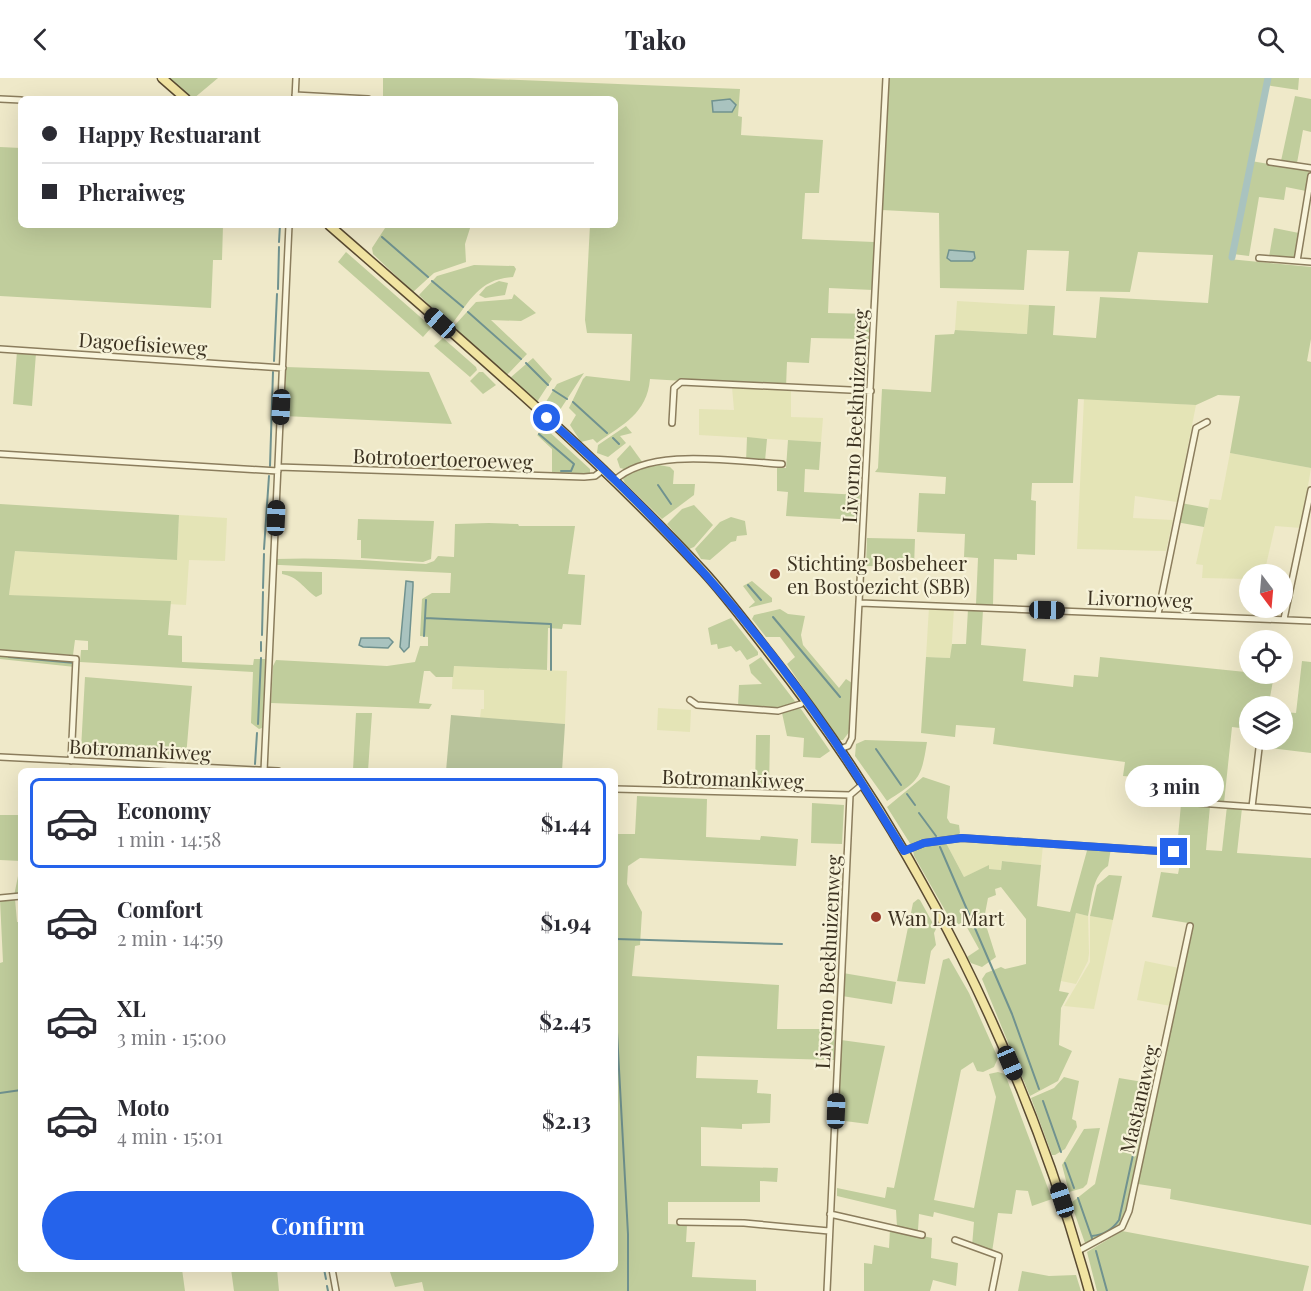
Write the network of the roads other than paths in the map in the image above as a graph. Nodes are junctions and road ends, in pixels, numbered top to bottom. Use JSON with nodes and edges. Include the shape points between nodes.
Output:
{"nodes":[{"id":1,"x":162,"y":78,"type":"edge"},
{"id":2,"x":296,"y":78,"type":"edge"},
{"id":3,"x":886,"y":78,"type":"edge"},
{"id":4,"x":183,"y":96,"type":"edge"},
{"id":5,"x":295,"y":96,"type":"edge"},
{"id":6,"x":0,"y":99,"type":"edge"},
{"id":7,"x":18,"y":100,"type":"edge"},
{"id":8,"x":1270,"y":162,"type":"dead end"},
{"id":9,"x":1311,"y":168,"type":"edge"},
{"id":10,"x":1311,"y":176,"type":"edge"},
{"id":11,"x":289,"y":228,"type":"edge"},
{"id":12,"x":332,"y":228,"type":"edge"},
{"id":13,"x":1259,"y":258,"type":"dead end"},
{"id":14,"x":1297,"y":261,"type":"junction"},
{"id":15,"x":1311,"y":262,"type":"edge"},
{"id":16,"x":0,"y":349,"type":"edge"},
{"id":17,"x":283,"y":368,"type":"junction"},
{"id":18,"x":871,"y":391,"type":"junction"},
{"id":19,"x":1207,"y":422,"type":"dead end"},
{"id":20,"x":672,"y":423,"type":"dead end"},
{"id":21,"x":0,"y":454,"type":"edge"},
{"id":22,"x":782,"y":464,"type":"dead end"},
{"id":23,"x":278,"y":469,"type":"junction"},
{"id":24,"x":604,"y":469,"type":"junction"},
{"id":25,"x":615,"y":481,"type":"junction"},
{"id":26,"x":1311,"y":490,"type":"edge"},
{"id":27,"x":860,"y":603,"type":"junction"},
{"id":28,"x":1158,"y":614,"type":"junction"},
{"id":29,"x":1284,"y":619,"type":"junction"},
{"id":30,"x":1311,"y":621,"type":"edge"},
{"id":31,"x":0,"y":653,"type":"edge"},
{"id":32,"x":690,"y":700,"type":"dead end"},
{"id":33,"x":801,"y":704,"type":"dead end"},
{"id":34,"x":840,"y":749,"type":"junction"},
{"id":35,"x":1259,"y":750,"type":"edge"},
{"id":36,"x":0,"y":757,"type":"edge"},
{"id":37,"x":71,"y":761,"type":"junction"},
{"id":38,"x":206,"y":768,"type":"edge"},
{"id":39,"x":264,"y":768,"type":"edge"},
{"id":40,"x":863,"y":784,"type":"junction"},
{"id":41,"x":618,"y":789,"type":"edge"},
{"id":42,"x":850,"y":795,"type":"junction"},
{"id":43,"x":1198,"y":803,"type":"dead end"},
{"id":44,"x":1252,"y":807,"type":"junction"},
{"id":45,"x":1311,"y":811,"type":"edge"},
{"id":46,"x":904,"y":851,"type":"junction"},
{"id":47,"x":1174,"y":852,"type":"dead end"},
{"id":48,"x":18,"y":896,"type":"edge"},
{"id":49,"x":0,"y":898,"type":"edge"},
{"id":50,"x":1190,"y":926,"type":"dead end"},
{"id":51,"x":830,"y":1214,"type":"junction"},
{"id":52,"x":680,"y":1222,"type":"dead end"},
{"id":53,"x":829,"y":1231,"type":"junction"},
{"id":54,"x":922,"y":1234,"type":"dead end"},
{"id":55,"x":955,"y":1240,"type":"dead end"},
{"id":56,"x":1078,"y":1251,"type":"junction"},
{"id":57,"x":333,"y":1272,"type":"edge"},
{"id":58,"x":336,"y":1291,"type":"edge"},
{"id":59,"x":827,"y":1291,"type":"edge"},
{"id":60,"x":992,"y":1291,"type":"edge"},
{"id":61,"x":1089,"y":1291,"type":"edge"}],
"edges":[{"from":1,"to":4,"type":"main road"},
{"from":2,"to":5,"type":"street"},
{"from":3,"to":18,"type":"street","name":"Livorno Beekhuizenweg"},
{"from":6,"to":7,"type":"street"},
{"from":8,"to":9,"type":"street"},
{"from":10,"to":14,"type":"street"},
{"from":11,"to":17,"type":"street"},
{"from":12,"to":24,"type":"main road"},
{"from":13,"to":14,"type":"street"},
{"from":14,"to":15,"type":"street"},
{"from":16,"to":17,"type":"street","name":"Dagoefisieweg"},
{"from":17,"to":23,"type":"street"},
{"from":18,"to":20,"type":"street","via":[[681,382],[674,388]]},
{"from":18,"to":27,"type":"street","name":"Livorno Beekhuizenweg"},
{"from":19,"to":28,"type":"street","via":[[1196,428]]},
{"from":21,"to":23,"type":"street","name":"Botrotoertoeroeweg"},
{"from":22,"to":25,"type":"street","via":[[662,459],[624,472]]},
{"from":23,"to":24,"type":"street","name":"Botrotoertoeroeweg","via":[[584,477],[595,476]]},
{"from":23,"to":39,"type":"street"},
{"from":24,"to":25,"type":"main road"},
{"from":25,"to":34,"type":"main road","via":[[706,574]]},
{"from":26,"to":29,"type":"street"},
{"from":27,"to":28,"type":"street","name":"Livornoweg"},
{"from":27,"to":34,"type":"street","name":"Livorno Beekhuizenweg","via":[[852,738],[848,746]]},
{"from":28,"to":29,"type":"street","name":"Livornoweg"},
{"from":29,"to":30,"type":"street","name":"Livornoweg"},
{"from":31,"to":37,"type":"street","via":[[76,659]]},
{"from":32,"to":33,"type":"street","via":[[697,705],[778,711]]},
{"from":34,"to":40,"type":"main road"},
{"from":35,"to":44,"type":"street"},
{"from":36,"to":37,"type":"street","name":"Botromankiweg"},
{"from":37,"to":38,"type":"street","name":"Botromankiweg"},
{"from":40,"to":42,"type":"street"},
{"from":40,"to":46,"type":"main road"},
{"from":41,"to":42,"type":"street","name":"Botromankiweg"},
{"from":42,"to":51,"type":"street","name":"Livorno Beekhuizenweg"},
{"from":43,"to":44,"type":"street"},
{"from":44,"to":45,"type":"street"},
{"from":46,"to":47,"type":"street","via":[[924,843],[962,838]]},
{"from":46,"to":56,"type":"main road","via":[[996,1032],[1055,1180]]},
{"from":48,"to":49,"type":"street"},
{"from":50,"to":56,"type":"street","name":"Mastanaweg","via":[[1129,1211],[1122,1227]]},
{"from":51,"to":53,"type":"street","name":"Livorno Beekhuizenweg"},
{"from":51,"to":54,"type":"street"},
{"from":52,"to":53,"type":"street"},
{"from":53,"to":59,"type":"street","name":"Livorno Beekhuizenweg"},
{"from":55,"to":60,"type":"street","via":[[999,1256]]},
{"from":56,"to":61,"type":"main road"},
{"from":57,"to":58,"type":"street"}]}
